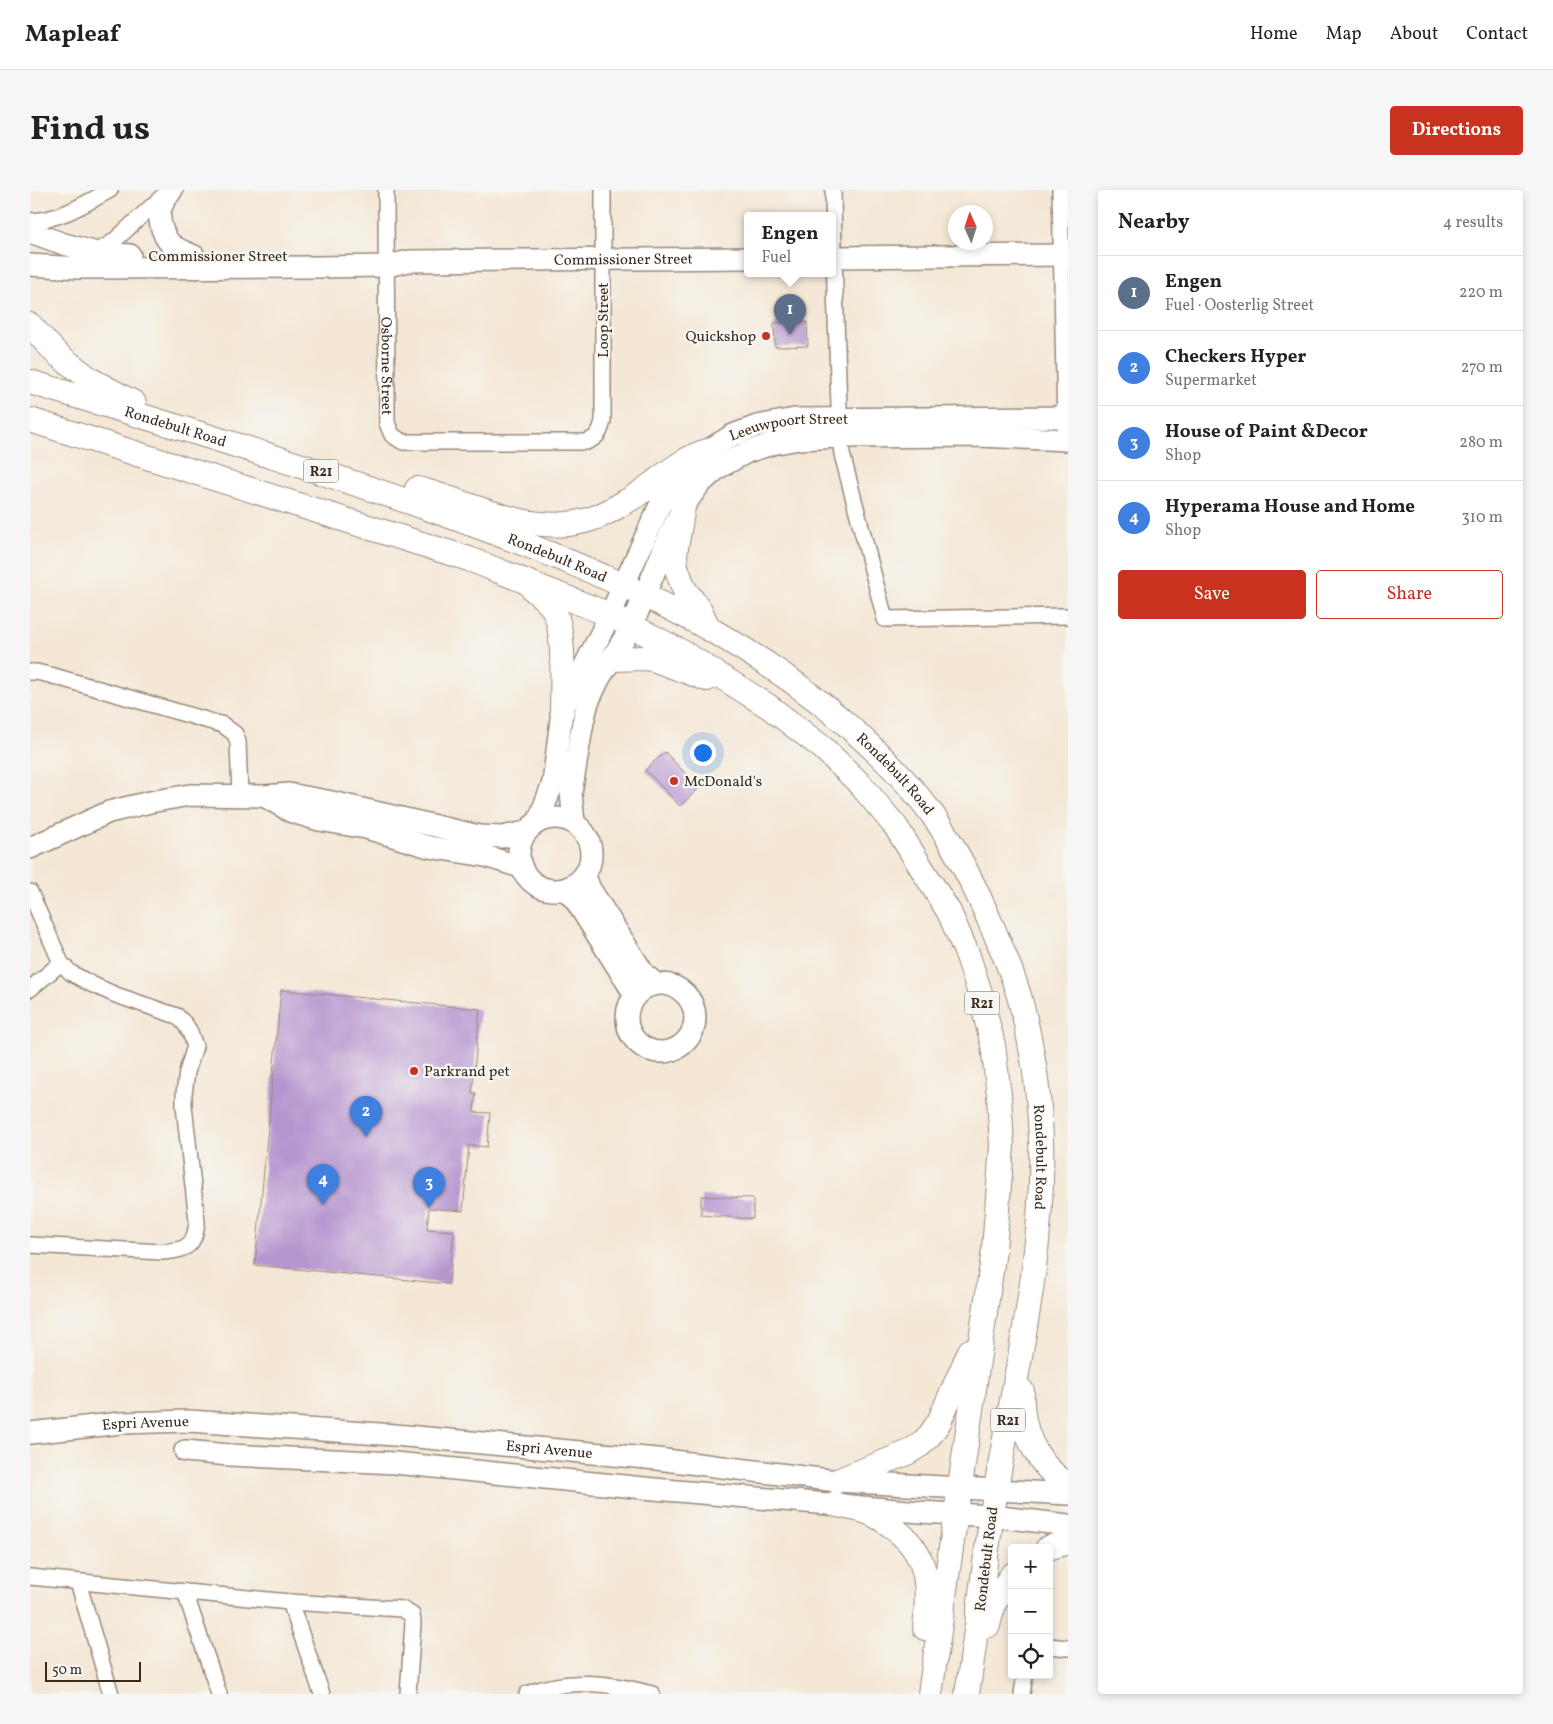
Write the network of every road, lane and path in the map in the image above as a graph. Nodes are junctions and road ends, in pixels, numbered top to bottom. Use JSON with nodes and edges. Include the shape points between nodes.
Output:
{"nodes":[{"id":1,"x":110,"y":190,"type":"edge"},
{"id":2,"x":171,"y":190,"type":"edge"},
{"id":3,"x":386,"y":190,"type":"edge"},
{"id":4,"x":603,"y":190,"type":"edge"},
{"id":5,"x":833,"y":190,"type":"edge"},
{"id":6,"x":1060,"y":190,"type":"edge"},
{"id":7,"x":833,"y":212,"type":"edge"},
{"id":8,"x":30,"y":220,"type":"edge"},
{"id":9,"x":30,"y":232,"type":"edge"},
{"id":10,"x":97,"y":253,"type":"junction"},
{"id":11,"x":1065,"y":255,"type":"edge"},
{"id":12,"x":194,"y":256,"type":"junction"},
{"id":13,"x":836,"y":257,"type":"edge"},
{"id":14,"x":744,"y":258,"type":"edge"},
{"id":15,"x":603,"y":259,"type":"junction"},
{"id":16,"x":387,"y":260,"type":"junction"},
{"id":17,"x":35,"y":265,"type":"edge"},
{"id":18,"x":834,"y":277,"type":"edge"},
{"id":19,"x":30,"y":325,"type":"edge"},
{"id":20,"x":30,"y":382,"type":"edge"},
{"id":21,"x":1066,"y":417,"type":"edge"},
{"id":22,"x":30,"y":420,"type":"edge"},
{"id":23,"x":840,"y":428,"type":"junction"},
{"id":24,"x":217,"y":439,"type":"junction"},
{"id":25,"x":1067,"y":440,"type":"edge"},
{"id":26,"x":586,"y":442,"type":"joint"},
{"id":27,"x":707,"y":451,"type":"junction"},
{"id":28,"x":348,"y":480,"type":"junction"},
{"id":29,"x":683,"y":507,"type":"junction"},
{"id":30,"x":524,"y":582,"type":"junction"},
{"id":31,"x":623,"y":584,"type":"junction"},
{"id":32,"x":645,"y":594,"type":"junction"},
{"id":33,"x":610,"y":615,"type":"junction"},
{"id":34,"x":1068,"y":616,"type":"edge"},
{"id":35,"x":632,"y":626,"type":"junction"},
{"id":36,"x":708,"y":627,"type":"junction"},
{"id":37,"x":613,"y":659,"type":"junction"},
{"id":38,"x":30,"y":672,"type":"edge"},
{"id":39,"x":731,"y":682,"type":"junction"},
{"id":40,"x":562,"y":711,"type":"junction"},
{"id":41,"x":240,"y":796,"type":"junction"},
{"id":42,"x":264,"y":796,"type":"junction"},
{"id":43,"x":574,"y":823,"type":"junction"},
{"id":44,"x":532,"y":827,"type":"junction"},
{"id":45,"x":30,"y":848,"type":"edge"},
{"id":46,"x":522,"y":867,"type":"junction"},
{"id":47,"x":585,"y":876,"type":"junction"},
{"id":48,"x":565,"y":890,"type":"junction"},
{"id":49,"x":30,"y":892,"type":"edge"},
{"id":50,"x":61,"y":963,"type":"junction"},
{"id":51,"x":656,"y":984,"type":"junction"},
{"id":52,"x":30,"y":988,"type":"edge"},
{"id":53,"x":635,"y":995,"type":"junction"},
{"id":54,"x":30,"y":1245,"type":"edge"},
{"id":55,"x":982,"y":1323,"type":"junction"},
{"id":56,"x":1025,"y":1324,"type":"junction"},
{"id":57,"x":359,"y":1432,"type":"junction"},
{"id":58,"x":30,"y":1433,"type":"edge"},
{"id":59,"x":186,"y":1451,"type":"dead end"},
{"id":60,"x":395,"y":1463,"type":"junction"},
{"id":61,"x":1068,"y":1485,"type":"edge"},
{"id":62,"x":959,"y":1488,"type":"junction"},
{"id":63,"x":995,"y":1490,"type":"junction"},
{"id":64,"x":835,"y":1493,"type":"junction"},
{"id":65,"x":1068,"y":1494,"type":"edge"},
{"id":66,"x":955,"y":1513,"type":"junction"},
{"id":67,"x":992,"y":1516,"type":"junction"},
{"id":68,"x":1068,"y":1526,"type":"edge"},
{"id":69,"x":1068,"y":1542,"type":"edge"},
{"id":70,"x":1053,"y":1546,"type":"edge"},
{"id":71,"x":30,"y":1577,"type":"edge"},
{"id":72,"x":1008,"y":1581,"type":"edge"},
{"id":73,"x":78,"y":1582,"type":"junction"},
{"id":74,"x":185,"y":1592,"type":"junction"},
{"id":75,"x":290,"y":1602,"type":"junction"},
{"id":76,"x":1053,"y":1646,"type":"edge"},
{"id":77,"x":1068,"y":1648,"type":"edge"},
{"id":78,"x":1024,"y":1679,"type":"edge"},
{"id":79,"x":111,"y":1694,"type":"edge"},
{"id":80,"x":219,"y":1694,"type":"edge"},
{"id":81,"x":322,"y":1694,"type":"edge"},
{"id":82,"x":408,"y":1694,"type":"edge"},
{"id":83,"x":528,"y":1694,"type":"edge"},
{"id":84,"x":652,"y":1694,"type":"edge"},
{"id":85,"x":922,"y":1694,"type":"edge"},
{"id":86,"x":930,"y":1694,"type":"edge"},
{"id":87,"x":968,"y":1694,"type":"edge"},
{"id":88,"x":1022,"y":1694,"type":"edge"}],
"edges":[{"from":1,"to":8,"type":"street","via":[[66,214]]},
{"from":2,"to":10,"type":"street"},
{"from":2,"to":12,"type":"street","via":[[161,208],[162,228],[174,247]]},
{"from":3,"to":16,"type":"street","name":"Osborne Street"},
{"from":4,"to":15,"type":"street","name":"Loop Street"},
{"from":5,"to":7,"type":"street"},
{"from":6,"to":11,"type":"street"},
{"from":9,"to":10,"type":"street","name":"Commissioner Street"},
{"from":10,"to":12,"type":"street","name":"Commissioner Street"},
{"from":10,"to":17,"type":"street"},
{"from":11,"to":13,"type":"street"},
{"from":11,"to":21,"type":"street"},
{"from":12,"to":16,"type":"street","name":"Commissioner Street"},
{"from":14,"to":15,"type":"street","name":"Commissioner Street"},
{"from":15,"to":16,"type":"street","name":"Commissioner Street"},
{"from":15,"to":26,"type":"street","name":"Loop Street","via":[[603,421],[594,439]]},
{"from":16,"to":17,"type":"street","name":"Commissioner Street","via":[[79,268]]},
{"from":16,"to":26,"type":"street","name":"Osborne Street","via":[[387,423],[395,438],[403,442]]},
{"from":18,"to":23,"type":"street"},
{"from":19,"to":24,"type":"main road","via":[[57,354],[91,380],[140,406]]},
{"from":20,"to":24,"type":"main road","name":"Rondebult Road","number":"R21"},
{"from":21,"to":23,"type":"street","name":"Leeuwpoort Street"},
{"from":21,"to":25,"type":"street"},
{"from":22,"to":30,"type":"main road","number":"R21","via":[[469,560]]},
{"from":23,"to":25,"type":"street","name":"Leeuwpoort Street"},
{"from":23,"to":27,"type":"street","name":"Leeuwpoort Street","via":[[795,419],[757,426],[733,435]]},
{"from":23,"to":29,"type":"street","name":"Leeuwpoort Street","via":[[748,452],[707,477]]},
{"from":23,"to":34,"type":"street","via":[[844,468],[885,618]]},
{"from":24,"to":28,"type":"main road","name":"Rondebult Road","number":"R21"},
{"from":27,"to":28,"type":"main road","via":[[690,458],[606,513],[570,524],[519,522],[420,490]]},
{"from":27,"to":31,"type":"street","name":"Leeuwpoort Street","via":[[683,474],[660,505]]},
{"from":28,"to":31,"type":"main road","name":"Rondebult Road","number":"R21","via":[[501,535]]},
{"from":29,"to":32,"type":"street","name":"Leeuwpoort Street"},
{"from":29,"to":36,"type":"main road","via":[[676,567],[684,589]]},
{"from":30,"to":33,"type":"main road","number":"R21"},
{"from":30,"to":40,"type":"main road","via":[[557,615],[562,638]]},
{"from":31,"to":32,"type":"main road","name":"Rondebult Road","number":"R21"},
{"from":31,"to":33,"type":"street","name":"Leeuwpoort Street"},
{"from":32,"to":35,"type":"street","name":"Leeuwpoort Street"},
{"from":32,"to":36,"type":"main road","name":"Rondebult Road","number":"R21"},
{"from":33,"to":35,"type":"main road","number":"R21"},
{"from":33,"to":40,"type":"street","name":"Leeuwpoort Street"},
{"from":35,"to":37,"type":"street","name":"Leeuwpoort Street"},
{"from":35,"to":39,"type":"main road","number":"R21"},
{"from":36,"to":56,"type":"main road","name":"Rondebult Road","number":"R21","via":[[798,685],[840,717],[887,762],[936,821],[978,893],[1018,995],[1037,1096],[1041,1202]]},
{"from":37,"to":39,"type":"main road","via":[[653,659],[701,678]]},
{"from":37,"to":43,"type":"street","name":"Leeuwpoort Street","via":[[588,702],[583,722],[571,793]]},
{"from":38,"to":41,"type":"street","via":[[223,725],[235,734],[238,742]]},
{"from":39,"to":55,"type":"main road","number":"R21","via":[[823,748],[860,784],[896,826],[923,869],[949,912],[968,956],[993,1045],[1002,1146],[994,1250]]},
{"from":40,"to":44,"type":"street","name":"Leeuwpoort Street","via":[[553,783]]},
{"from":41,"to":42,"type":"street"},
{"from":41,"to":45,"type":"street","via":[[190,796],[109,812]]},
{"from":42,"to":44,"type":"street","via":[[289,794],[327,801],[480,836],[502,837]]},
{"from":42,"to":46,"type":"street","via":[[292,812],[319,820],[366,828]]},
{"from":43,"to":44,"type":"street","via":[[554,818]]},
{"from":43,"to":47,"type":"street","via":[[591,845],[591,861]]},
{"from":44,"to":46,"type":"street","via":[[519,847]]},
{"from":46,"to":48,"type":"street","via":[[527,878],[540,888]]},
{"from":47,"to":48,"type":"street"},
{"from":47,"to":51,"type":"street","via":[[644,974]]},
{"from":48,"to":53,"type":"street","via":[[576,901]]},
{"from":49,"to":50,"type":"street"},
{"from":50,"to":52,"type":"street"},
{"from":50,"to":54,"type":"street","via":[[91,984],[177,1016],[190,1032],[195,1046],[186,1079],[184,1106],[196,1234],[185,1248],[162,1252]]},
{"from":51,"to":53,"type":"street"},
{"from":51,"to":53,"type":"street","via":[[678,988],[693,1005],[694,1028],[674,1050],[659,1052],[644,1048],[632,1037],[626,1016]]},
{"from":55,"to":62,"type":"main road","number":"R21"},
{"from":55,"to":64,"type":"main road","via":[[939,1422],[930,1435],[907,1453]]},
{"from":56,"to":61,"type":"main road","via":[[1021,1403],[1026,1430],[1043,1464]]},
{"from":56,"to":63,"type":"main road","name":"Rondebult Road","number":"R21"},
{"from":57,"to":58,"type":"street","name":"Espri Avenue","via":[[189,1421],[121,1423]]},
{"from":57,"to":60,"type":"street"},
{"from":57,"to":64,"type":"street","name":"Espri Avenue","via":[[657,1459]]},
{"from":59,"to":60,"type":"street","name":"Espri Avenue"},
{"from":60,"to":64,"type":"street","name":"Espri Avenue","via":[[654,1489]]},
{"from":62,"to":63,"type":"street","name":"Espri Avenue"},
{"from":62,"to":64,"type":"street","name":"Espri Avenue"},
{"from":62,"to":66,"type":"main road","number":"R21"},
{"from":63,"to":65,"type":"street","name":"Espri Avenue"},
{"from":63,"to":67,"type":"main road","name":"Rondebult Road","number":"R21"},
{"from":64,"to":66,"type":"street","name":"Espri Avenue"},
{"from":64,"to":85,"type":"main road","via":[[886,1521],[914,1547],[920,1560],[928,1598],[919,1676]]},
{"from":66,"to":67,"type":"street","name":"Espri Avenue"},
{"from":66,"to":86,"type":"main road","number":"R21"},
{"from":67,"to":68,"type":"street","name":"Espri Avenue"},
{"from":67,"to":87,"type":"main road","name":"Rondebult Road","number":"R21"},
{"from":69,"to":70,"type":"main road"},
{"from":71,"to":73,"type":"street"},
{"from":72,"to":87,"type":"main road","via":[[994,1603]]},
{"from":73,"to":74,"type":"street"},
{"from":73,"to":79,"type":"street"},
{"from":74,"to":75,"type":"street"},
{"from":74,"to":80,"type":"street"},
{"from":75,"to":81,"type":"street"},
{"from":75,"to":82,"type":"street","via":[[394,1608],[410,1613],[414,1632]]},
{"from":76,"to":77,"type":"street"},
{"from":78,"to":88,"type":"street"},
{"from":83,"to":84,"type":"street","via":[[555,1686],[599,1683]]}]}
